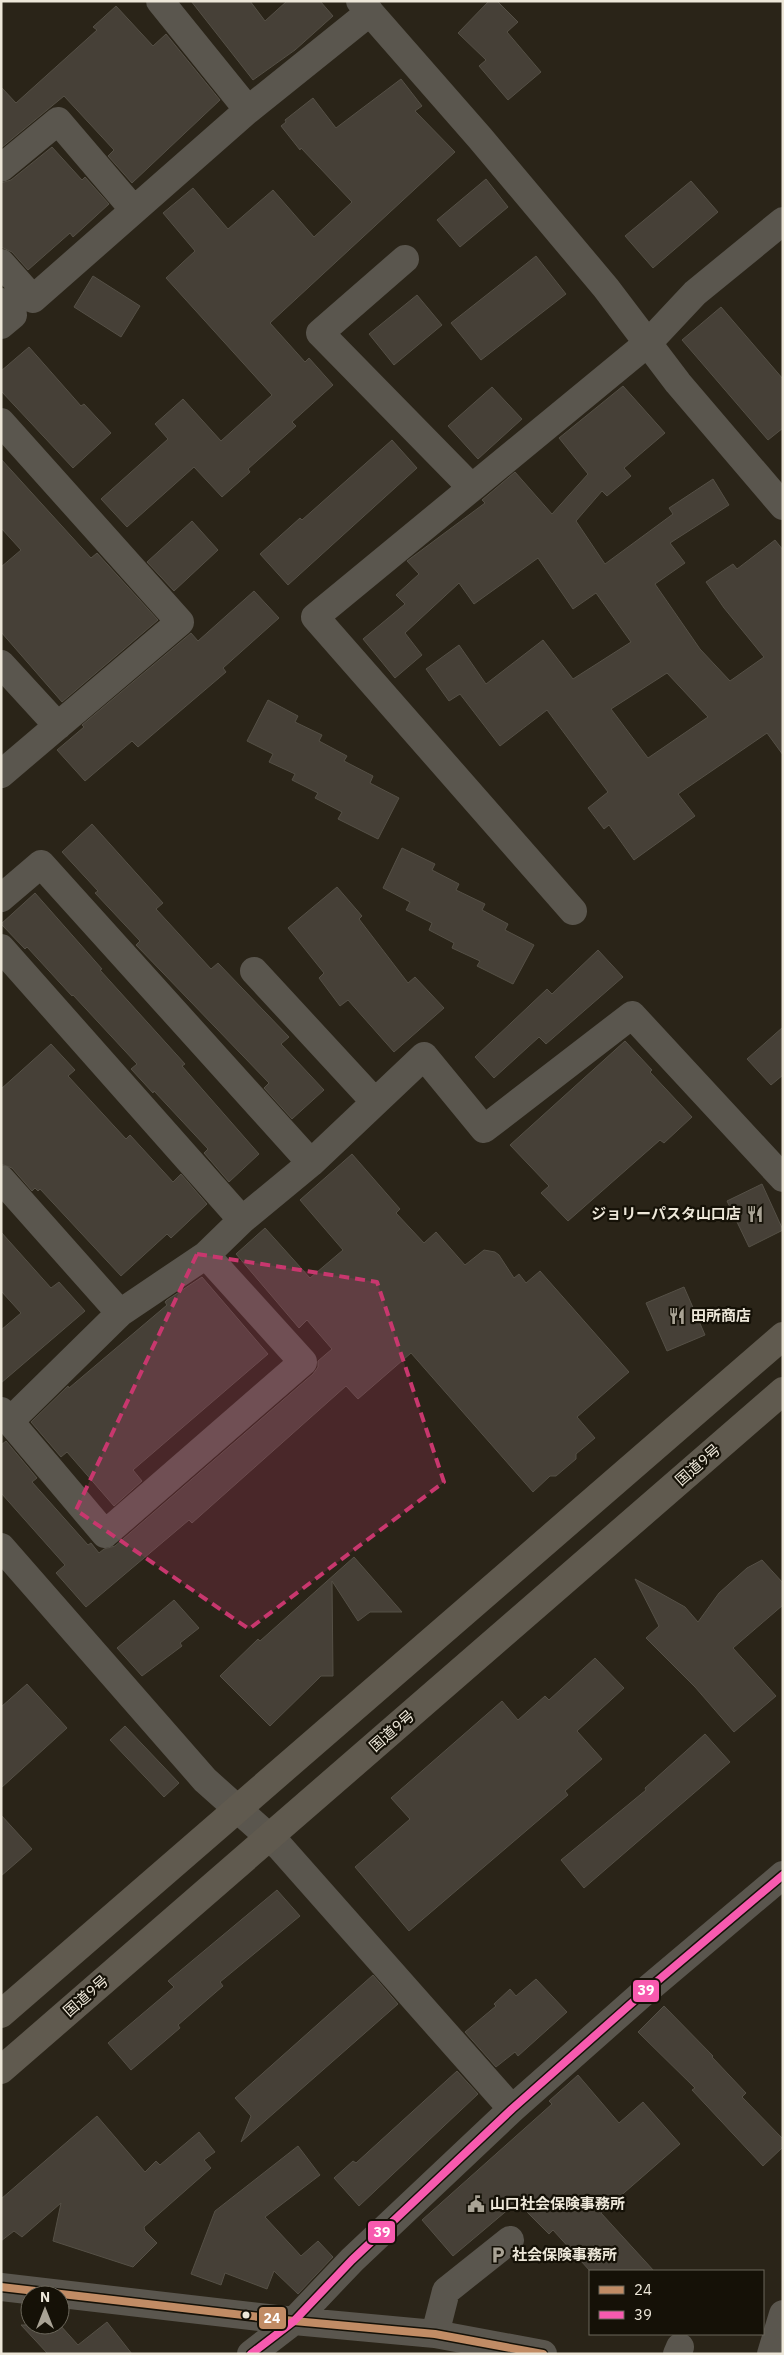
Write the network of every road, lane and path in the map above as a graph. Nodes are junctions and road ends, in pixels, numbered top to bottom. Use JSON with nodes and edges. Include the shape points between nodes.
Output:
{"nodes":[{"id":1,"x":160,"y":1,"type":"edge"},
{"id":2,"x":365,"y":7,"type":"edge"},
{"id":3,"x":248,"y":110,"type":"junction"},
{"id":4,"x":1,"y":168,"type":"edge"},
{"id":5,"x":134,"y":210,"type":"junction"},
{"id":6,"x":783,"y":221,"type":"edge"},
{"id":7,"x":405,"y":259,"type":"dead end"},
{"id":8,"x":1,"y":263,"type":"edge"},
{"id":9,"x":1,"y":302,"type":"edge"},
{"id":10,"x":1,"y":325,"type":"edge"},
{"id":11,"x":649,"y":342,"type":"junction"},
{"id":12,"x":1,"y":422,"type":"edge"},
{"id":13,"x":471,"y":487,"type":"junction"},
{"id":14,"x":783,"y":506,"type":"edge"},
{"id":15,"x":1,"y":664,"type":"edge"},
{"id":16,"x":58,"y":726,"type":"junction"},
{"id":17,"x":1,"y":774,"type":"edge"},
{"id":18,"x":1,"y":898,"type":"edge"},
{"id":19,"x":573,"y":911,"type":"dead end"},
{"id":20,"x":1,"y":948,"type":"edge"},
{"id":21,"x":254,"y":971,"type":"dead end"},
{"id":22,"x":375,"y":1102,"type":"junction"},
{"id":23,"x":311,"y":1163,"type":"junction"},
{"id":24,"x":783,"y":1178,"type":"edge"},
{"id":25,"x":1,"y":1179,"type":"edge"},
{"id":26,"x":242,"y":1220,"type":"junction"},
{"id":27,"x":206,"y":1255,"type":"junction"},
{"id":28,"x":120,"y":1313,"type":"junction"},
{"id":29,"x":783,"y":1336,"type":"edge"},
{"id":30,"x":783,"y":1391,"type":"edge"},
{"id":31,"x":6,"y":1416,"type":"edge"},
{"id":32,"x":1,"y":1547,"type":"edge"},
{"id":33,"x":238,"y":1808,"type":"junction"},
{"id":34,"x":270,"y":1837,"type":"junction"},
{"id":35,"x":783,"y":1875,"type":"edge"},
{"id":36,"x":1,"y":2014,"type":"edge"},
{"id":37,"x":1,"y":2070,"type":"edge"},
{"id":38,"x":512,"y":2109,"type":"junction"},
{"id":39,"x":510,"y":2240,"type":"dead end"},
{"id":40,"x":1,"y":2287,"type":"edge"},
{"id":41,"x":783,"y":2314,"type":"edge"},
{"id":42,"x":294,"y":2321,"type":"junction"},
{"id":43,"x":435,"y":2334,"type":"junction"},
{"id":44,"x":267,"y":2349,"type":"edge"},
{"id":45,"x":512,"y":2351,"type":"edge"},
{"id":46,"x":543,"y":2354,"type":"edge"},
{"id":47,"x":771,"y":2354,"type":"edge"}],
"edges":[{"from":1,"to":3,"type":"street"},
{"from":2,"to":3,"type":"street"},
{"from":2,"to":11,"type":"street"},
{"from":3,"to":5,"type":"street"},
{"from":4,"to":5,"type":"street","via":[[58,121]]},
{"from":5,"to":8,"type":"street","via":[[33,298]]},
{"from":6,"to":11,"type":"street","via":[[695,292]]},
{"from":7,"to":13,"type":"street","via":[[320,333]]},
{"from":9,"to":10,"type":"street","via":[[13,315]]},
{"from":11,"to":13,"type":"street"},
{"from":11,"to":14,"type":"street","via":[[678,383]]},
{"from":12,"to":16,"type":"street","via":[[180,622]]},
{"from":13,"to":19,"type":"street","via":[[315,617]]},
{"from":15,"to":16,"type":"street"},
{"from":16,"to":17,"type":"street"},
{"from":18,"to":23,"type":"street","via":[[42,864]]},
{"from":20,"to":26,"type":"street"},
{"from":21,"to":22,"type":"street"},
{"from":22,"to":23,"type":"street"},
{"from":22,"to":24,"type":"street","via":[[424,1056],[484,1129],[632,1015]]},
{"from":23,"to":26,"type":"street"},
{"from":25,"to":28,"type":"street"},
{"from":26,"to":27,"type":"street"},
{"from":27,"to":28,"type":"street"},
{"from":27,"to":31,"type":"street","via":[[303,1362],[105,1534]]},
{"from":28,"to":31,"type":"street"},
{"from":29,"to":33,"type":"highway"},
{"from":30,"to":34,"type":"highway","name":"国道9号"},
{"from":32,"to":33,"type":"street","via":[[205,1780]]},
{"from":33,"to":34,"type":"street"},
{"from":33,"to":36,"type":"highway"},
{"from":34,"to":37,"type":"highway","name":"国道9号"},
{"from":34,"to":38,"type":"street"},
{"from":35,"to":38,"type":"street"},
{"from":38,"to":42,"type":"street","via":[[352,2260]]},
{"from":39,"to":43,"type":"street","via":[[446,2290]]},
{"from":40,"to":42,"type":"street"},
{"from":41,"to":47,"type":"street"},
{"from":42,"to":43,"type":"street"},
{"from":42,"to":44,"type":"street"},
{"from":43,"to":45,"type":"street"},
{"from":45,"to":46,"type":"street"}]}
